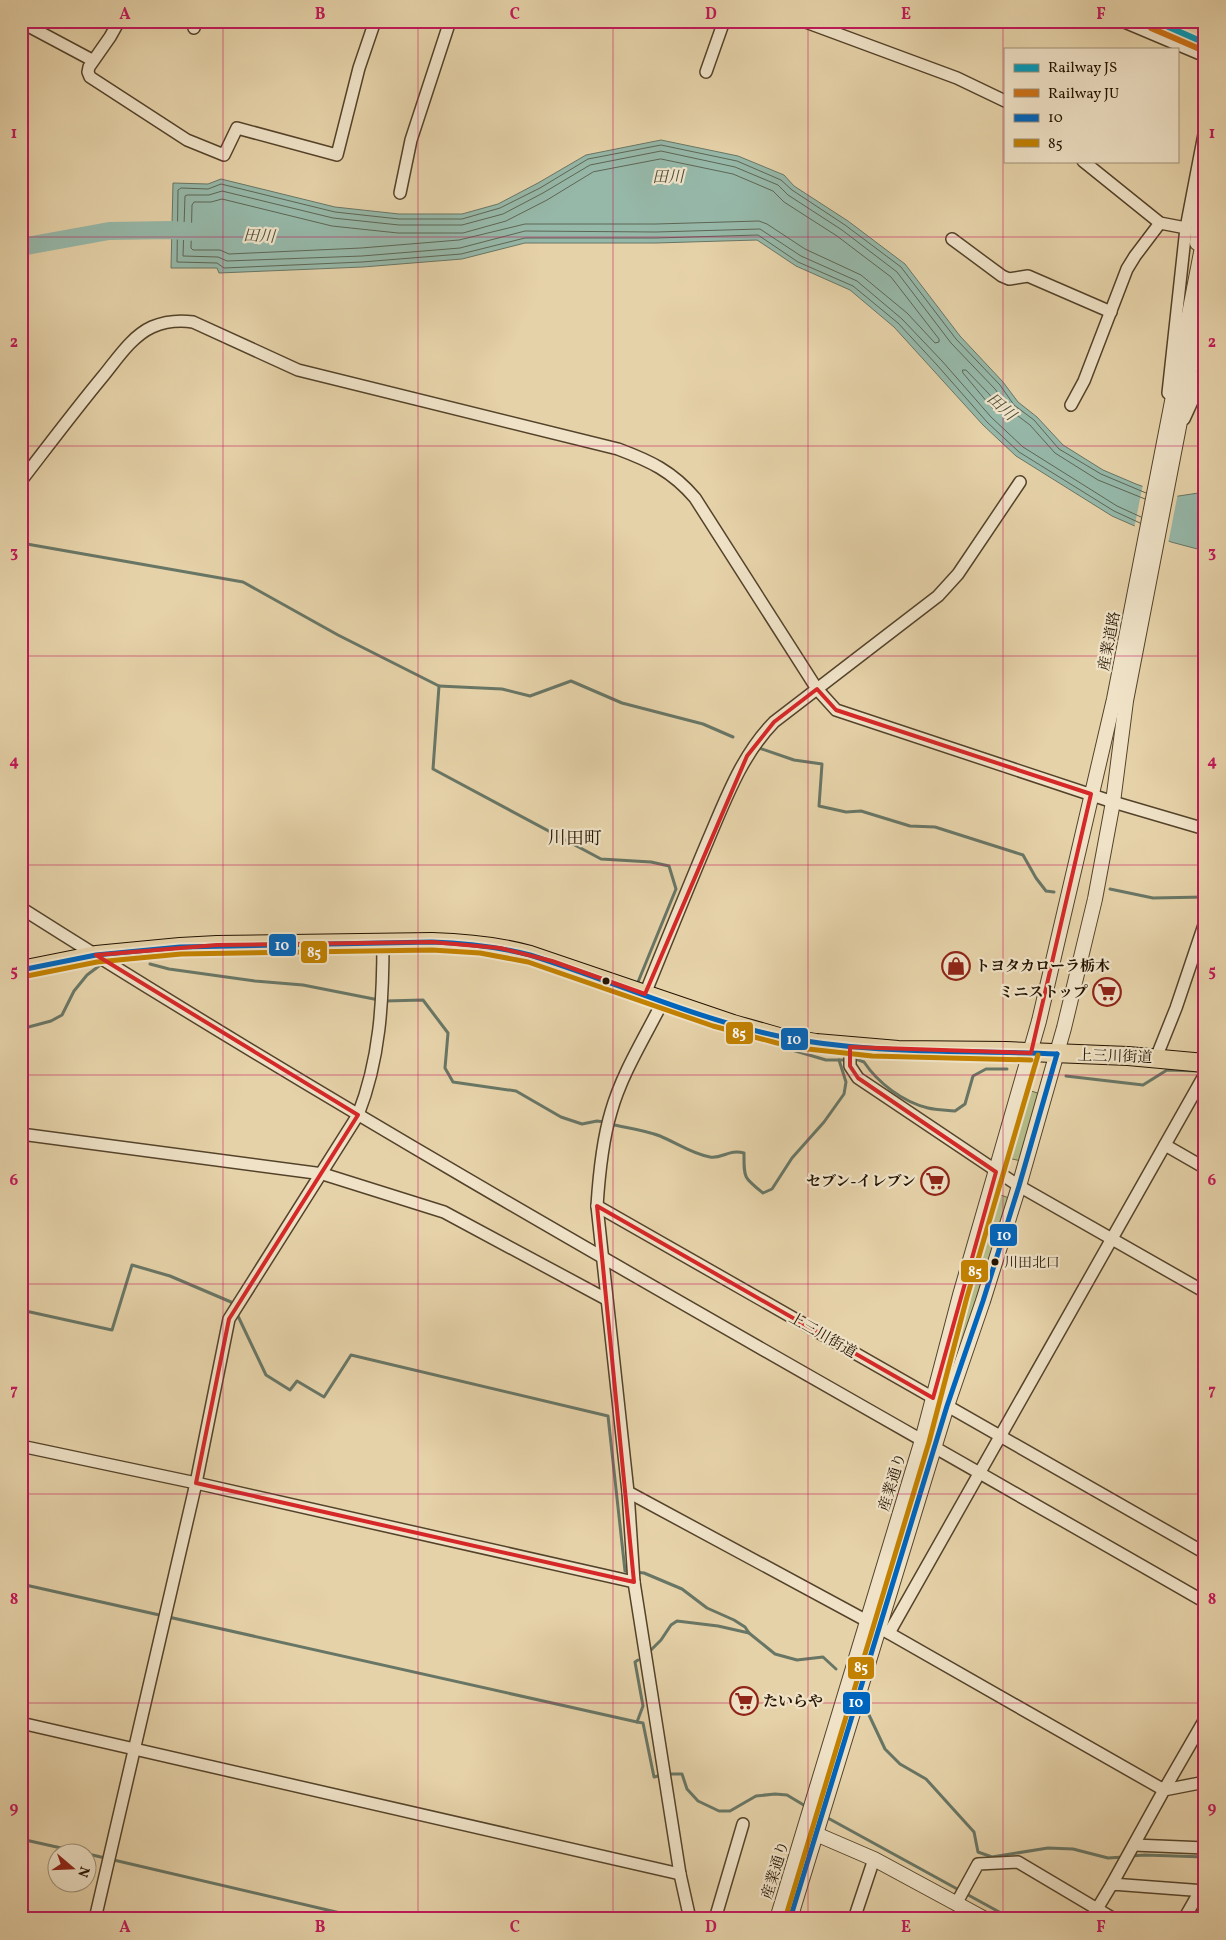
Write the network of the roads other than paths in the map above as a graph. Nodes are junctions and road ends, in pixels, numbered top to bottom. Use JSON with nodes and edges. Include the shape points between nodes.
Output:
{"nodes":[{"id":1,"x":36,"y":21,"type":"edge"},
{"id":2,"x":119,"y":21,"type":"edge"},
{"id":3,"x":375,"y":21,"type":"edge"},
{"id":4,"x":450,"y":21,"type":"edge"},
{"id":5,"x":724,"y":21,"type":"edge"},
{"id":6,"x":803,"y":21,"type":"edge"},
{"id":7,"x":1122,"y":21,"type":"edge"},
{"id":8,"x":1163,"y":44,"type":"edge"},
{"id":9,"x":1177,"y":48,"type":"edge"},
{"id":10,"x":1178,"y":48,"type":"edge"},
{"id":11,"x":1205,"y":56,"type":"edge"},
{"id":12,"x":92,"y":60,"type":"junction"},
{"id":13,"x":706,"y":72,"type":"dead end"},
{"id":14,"x":1004,"y":101,"type":"edge"},
{"id":15,"x":1205,"y":129,"type":"edge"},
{"id":16,"x":1084,"y":162,"type":"edge"},
{"id":17,"x":1205,"y":181,"type":"edge"},
{"id":18,"x":400,"y":193,"type":"dead end"},
{"id":19,"x":1160,"y":224,"type":"junction"},
{"id":20,"x":1186,"y":228,"type":"junction"},
{"id":21,"x":1205,"y":232,"type":"edge"},
{"id":22,"x":952,"y":240,"type":"dead end"},
{"id":23,"x":1201,"y":296,"type":"edge"},
{"id":24,"x":1111,"y":312,"type":"junction"},
{"id":25,"x":1205,"y":362,"type":"edge"},
{"id":26,"x":1071,"y":405,"type":"dead end"},
{"id":27,"x":1171,"y":436,"type":"junction"},
{"id":28,"x":21,"y":481,"type":"edge"},
{"id":29,"x":1020,"y":482,"type":"dead end"},
{"id":30,"x":1149,"y":550,"type":"junction"},
{"id":31,"x":817,"y":689,"type":"junction"},
{"id":32,"x":1091,"y":794,"type":"junction"},
{"id":33,"x":1113,"y":802,"type":"junction"},
{"id":34,"x":1205,"y":829,"type":"edge"},
{"id":35,"x":21,"y":908,"type":"edge"},
{"id":36,"x":1205,"y":922,"type":"edge"},
{"id":37,"x":383,"y":942,"type":"junction"},
{"id":38,"x":96,"y":956,"type":"junction"},
{"id":39,"x":21,"y":970,"type":"edge"},
{"id":40,"x":645,"y":994,"type":"junction"},
{"id":41,"x":663,"y":1001,"type":"junction"},
{"id":42,"x":850,"y":1047,"type":"junction"},
{"id":43,"x":1031,"y":1053,"type":"junction"},
{"id":44,"x":1057,"y":1054,"type":"junction"},
{"id":45,"x":1156,"y":1058,"type":"junction"},
{"id":46,"x":1205,"y":1063,"type":"edge"},
{"id":47,"x":1205,"y":1074,"type":"edge"},
{"id":48,"x":358,"y":1115,"type":"junction"},
{"id":49,"x":21,"y":1134,"type":"edge"},
{"id":50,"x":1165,"y":1145,"type":"junction"},
{"id":51,"x":1205,"y":1168,"type":"edge"},
{"id":52,"x":996,"y":1172,"type":"junction"},
{"id":53,"x":323,"y":1174,"type":"junction"},
{"id":54,"x":1019,"y":1186,"type":"junction"},
{"id":55,"x":597,"y":1206,"type":"junction"},
{"id":56,"x":1112,"y":1239,"type":"junction"},
{"id":57,"x":601,"y":1256,"type":"junction"},
{"id":58,"x":1205,"y":1292,"type":"edge"},
{"id":59,"x":606,"y":1299,"type":"junction"},
{"id":60,"x":934,"y":1398,"type":"junction"},
{"id":61,"x":947,"y":1406,"type":"junction"},
{"id":62,"x":1000,"y":1436,"type":"junction"},
{"id":63,"x":922,"y":1440,"type":"junction"},
{"id":64,"x":21,"y":1446,"type":"edge"},
{"id":65,"x":934,"y":1447,"type":"junction"},
{"id":66,"x":980,"y":1472,"type":"junction"},
{"id":67,"x":196,"y":1483,"type":"junction"},
{"id":68,"x":628,"y":1492,"type":"junction"},
{"id":69,"x":1205,"y":1553,"type":"edge"},
{"id":70,"x":634,"y":1582,"type":"junction"},
{"id":71,"x":1205,"y":1602,"type":"edge"},
{"id":72,"x":879,"y":1627,"type":"junction"},
{"id":73,"x":1205,"y":1719,"type":"edge"},
{"id":74,"x":21,"y":1723,"type":"edge"},
{"id":75,"x":135,"y":1750,"type":"junction"},
{"id":76,"x":1205,"y":1782,"type":"edge"},
{"id":77,"x":1164,"y":1790,"type":"junction"},
{"id":78,"x":743,"y":1824,"type":"dead end"},
{"id":79,"x":811,"y":1831,"type":"junction"},
{"id":80,"x":1134,"y":1845,"type":"junction"},
{"id":81,"x":1205,"y":1848,"type":"edge"},
{"id":82,"x":874,"y":1859,"type":"junction"},
{"id":83,"x":680,"y":1874,"type":"junction"},
{"id":84,"x":1112,"y":1884,"type":"junction"},
{"id":85,"x":1203,"y":1891,"type":"edge"},
{"id":86,"x":956,"y":1904,"type":"junction"},
{"id":87,"x":1094,"y":1914,"type":"edge"},
{"id":88,"x":95,"y":1919,"type":"edge"},
{"id":89,"x":690,"y":1919,"type":"edge"},
{"id":90,"x":715,"y":1919,"type":"edge"},
{"id":91,"x":778,"y":1919,"type":"edge"},
{"id":92,"x":790,"y":1919,"type":"edge"},
{"id":93,"x":854,"y":1919,"type":"edge"},
{"id":94,"x":985,"y":1919,"type":"edge"},
{"id":95,"x":1114,"y":1919,"type":"edge"},
{"id":96,"x":1184,"y":1919,"type":"edge"}],
"edges":[{"from":1,"to":12,"type":"street","via":[[32,28]]},
{"from":2,"to":12,"type":"street"},
{"from":3,"to":12,"type":"street","via":[[359,68],[337,156],[237,128],[224,156],[187,140],[90,76]]},
{"from":4,"to":18,"type":"street","via":[[411,140]]},
{"from":5,"to":13,"type":"street"},
{"from":6,"to":14,"type":"street","via":[[957,78]]},
{"from":7,"to":8,"type":"street"},
{"from":8,"to":9,"type":"street"},
{"from":10,"to":11,"type":"street"},
{"from":15,"to":20,"type":"street"},
{"from":16,"to":19,"type":"street"},
{"from":17,"to":23,"type":"street","via":[[1200,206]]},
{"from":19,"to":20,"type":"street"},
{"from":19,"to":24,"type":"street","via":[[1134,256]]},
{"from":20,"to":27,"type":"street"},
{"from":21,"to":23,"type":"street","name":"産業道路"},
{"from":22,"to":24,"type":"street","via":[[1002,276],[1028,276]]},
{"from":23,"to":27,"type":"street","name":"産業道路"},
{"from":24,"to":26,"type":"street"},
{"from":25,"to":27,"type":"street","via":[[1195,394]]},
{"from":27,"to":30,"type":"street","name":"産業道路"},
{"from":28,"to":31,"type":"street","via":[[124,350],[141,334],[165,323],[179,320],[194,322],[298,370],[618,449],[660,466],[684,485],[704,510]]},
{"from":29,"to":31,"type":"street","via":[[958,574],[938,596]]},
{"from":30,"to":32,"type":"street","name":"産業道路"},
{"from":30,"to":33,"type":"street","name":"産業道路"},
{"from":31,"to":32,"type":"street","via":[[836,710]]},
{"from":31,"to":40,"type":"street","via":[[774,722],[755,743],[735,776]]},
{"from":32,"to":33,"type":"street"},
{"from":32,"to":43,"type":"street","name":"産業道路"},
{"from":33,"to":34,"type":"street"},
{"from":33,"to":44,"type":"street","name":"産業道路","via":[[1095,900]]},
{"from":35,"to":38,"type":"street"},
{"from":36,"to":45,"type":"street"},
{"from":37,"to":38,"type":"main road","name":"上三川街道","via":[[217,945]]},
{"from":37,"to":40,"type":"main road","name":"上三川街道","via":[[450,943],[518,952]]},
{"from":37,"to":48,"type":"street","via":[[379,1034],[369,1088]]},
{"from":38,"to":39,"type":"main road","name":"上三川街道"},
{"from":38,"to":48,"type":"street"},
{"from":40,"to":41,"type":"main road","name":"上三川街道"},
{"from":41,"to":42,"type":"main road","name":"上三川街道","via":[[756,1031]]},
{"from":41,"to":55,"type":"street","via":[[620,1087],[611,1113],[600,1165]]},
{"from":42,"to":43,"type":"main road","name":"上三川街道"},
{"from":42,"to":52,"type":"street","via":[[850,1066],[858,1078]]},
{"from":43,"to":44,"type":"main road","name":"上三川街道"},
{"from":43,"to":52,"type":"street","name":"産業通り"},
{"from":44,"to":45,"type":"main road","name":"上三川街道"},
{"from":44,"to":54,"type":"street","name":"産業通り"},
{"from":45,"to":46,"type":"main road","name":"上三川街道"},
{"from":47,"to":50,"type":"street"},
{"from":48,"to":53,"type":"street"},
{"from":48,"to":57,"type":"street"},
{"from":49,"to":53,"type":"street"},
{"from":50,"to":51,"type":"street"},
{"from":50,"to":56,"type":"street"},
{"from":52,"to":54,"type":"street"},
{"from":52,"to":60,"type":"street","name":"産業通り"},
{"from":53,"to":59,"type":"street","via":[[444,1212]]},
{"from":53,"to":67,"type":"street","via":[[229,1319]]},
{"from":54,"to":56,"type":"street"},
{"from":54,"to":61,"type":"street","name":"産業通り"},
{"from":55,"to":57,"type":"street"},
{"from":55,"to":60,"type":"street","name":"上三川街道"},
{"from":56,"to":58,"type":"street"},
{"from":56,"to":62,"type":"street"},
{"from":57,"to":59,"type":"street"},
{"from":57,"to":63,"type":"street"},
{"from":59,"to":68,"type":"street"},
{"from":60,"to":61,"type":"street","name":"上三川街道"},
{"from":60,"to":63,"type":"street","name":"産業通り"},
{"from":61,"to":62,"type":"street","name":"上三川街道"},
{"from":61,"to":65,"type":"street","name":"産業通り"},
{"from":62,"to":66,"type":"street"},
{"from":62,"to":69,"type":"street","name":"上三川街道"},
{"from":63,"to":65,"type":"street"},
{"from":63,"to":72,"type":"street","name":"産業通り"},
{"from":64,"to":67,"type":"street"},
{"from":65,"to":66,"type":"street"},
{"from":65,"to":72,"type":"street","name":"産業通り"},
{"from":66,"to":71,"type":"street"},
{"from":66,"to":72,"type":"street"},
{"from":67,"to":70,"type":"street"},
{"from":67,"to":75,"type":"street"},
{"from":68,"to":70,"type":"street"},
{"from":68,"to":72,"type":"street"},
{"from":70,"to":83,"type":"street"},
{"from":72,"to":77,"type":"street"},
{"from":72,"to":79,"type":"street","name":"産業通り"},
{"from":73,"to":77,"type":"street"},
{"from":74,"to":75,"type":"street"},
{"from":75,"to":83,"type":"street"},
{"from":75,"to":88,"type":"street"},
{"from":76,"to":77,"type":"street"},
{"from":77,"to":80,"type":"street"},
{"from":78,"to":90,"type":"street"},
{"from":79,"to":82,"type":"street"},
{"from":79,"to":91,"type":"street","name":"産業通り"},
{"from":79,"to":92,"type":"street","name":"産業通り"},
{"from":80,"to":81,"type":"street"},
{"from":80,"to":84,"type":"street"},
{"from":82,"to":86,"type":"street"},
{"from":82,"to":93,"type":"street"},
{"from":83,"to":89,"type":"street"},
{"from":84,"to":85,"type":"street"},
{"from":84,"to":87,"type":"street"},
{"from":85,"to":96,"type":"street"},
{"from":86,"to":87,"type":"street","via":[[978,1864],[1018,1862]]},
{"from":86,"to":94,"type":"street"},
{"from":87,"to":95,"type":"street"}]}
